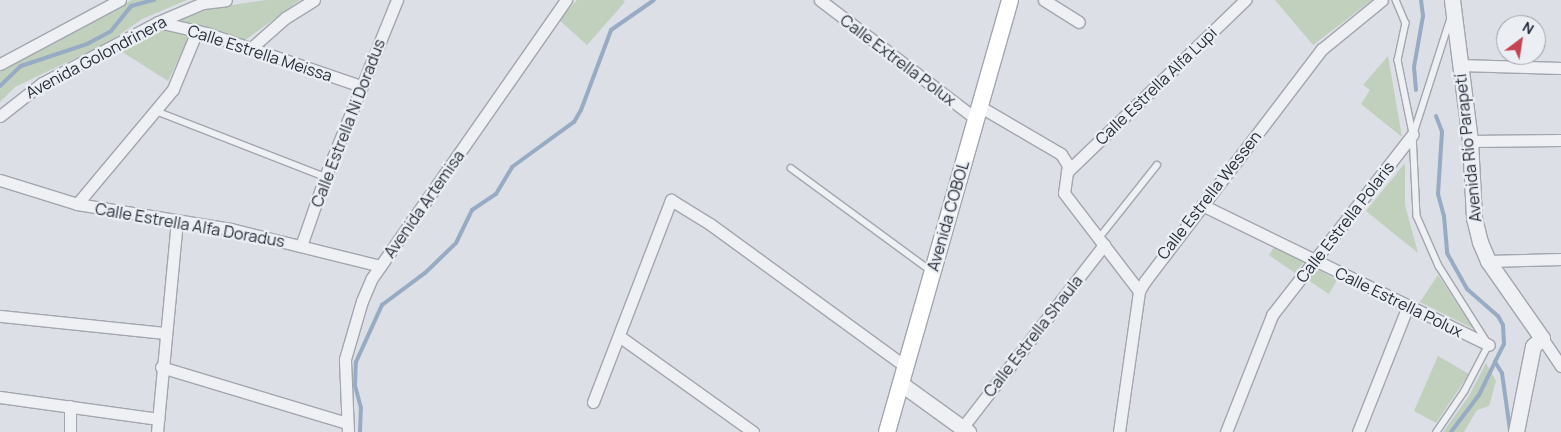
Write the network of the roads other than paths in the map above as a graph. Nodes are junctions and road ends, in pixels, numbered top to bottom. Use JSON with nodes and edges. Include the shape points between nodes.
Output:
{"nodes":[{"id":1,"x":120,"y":0,"type":"edge"},
{"id":2,"x":226,"y":0,"type":"edge"},
{"id":3,"x":314,"y":0,"type":"edge"},
{"id":4,"x":397,"y":0,"type":"edge"},
{"id":5,"x":565,"y":0,"type":"edge"},
{"id":6,"x":820,"y":0,"type":"edge"},
{"id":7,"x":1044,"y":0,"type":"edge"},
{"id":8,"x":1245,"y":0,"type":"edge"},
{"id":9,"x":1382,"y":0,"type":"edge"},
{"id":10,"x":1396,"y":0,"type":"edge"},
{"id":11,"x":1006,"y":2,"type":"edge"},
{"id":12,"x":1058,"y":4,"type":"edge"},
{"id":13,"x":1453,"y":4,"type":"edge"},
{"id":14,"x":158,"y":22,"type":"junction"},
{"id":15,"x":1079,"y":22,"type":"dead end"},
{"id":16,"x":197,"y":31,"type":"junction"},
{"id":17,"x":250,"y":49,"type":"junction"},
{"id":18,"x":0,"y":64,"type":"edge"},
{"id":19,"x":1458,"y":65,"type":"junction"},
{"id":20,"x":1561,"y":68,"type":"edge"},
{"id":21,"x":362,"y":86,"type":"junction"},
{"id":22,"x":156,"y":111,"type":"junction"},
{"id":23,"x":978,"y":113,"type":"junction"},
{"id":24,"x":0,"y":116,"type":"edge"},
{"id":25,"x":1414,"y":134,"type":"junction"},
{"id":26,"x":1561,"y":140,"type":"edge"},
{"id":27,"x":1470,"y":141,"type":"junction"},
{"id":28,"x":1157,"y":165,"type":"dead end"},
{"id":29,"x":791,"y":168,"type":"dead end"},
{"id":30,"x":1067,"y":172,"type":"junction"},
{"id":31,"x":325,"y":176,"type":"junction"},
{"id":32,"x":0,"y":180,"type":"edge"},
{"id":33,"x":77,"y":204,"type":"junction"},
{"id":34,"x":1202,"y":205,"type":"junction"},
{"id":35,"x":177,"y":220,"type":"junction"},
{"id":36,"x":1102,"y":242,"type":"junction"},
{"id":37,"x":301,"y":246,"type":"junction"},
{"id":38,"x":1561,"y":259,"type":"edge"},
{"id":39,"x":1314,"y":260,"type":"junction"},
{"id":40,"x":1488,"y":261,"type":"junction"},
{"id":41,"x":381,"y":266,"type":"junction"},
{"id":42,"x":932,"y":272,"type":"junction"},
{"id":43,"x":1139,"y":291,"type":"junction"},
{"id":44,"x":1408,"y":306,"type":"junction"},
{"id":45,"x":0,"y":316,"type":"edge"},
{"id":46,"x":164,"y":333,"type":"junction"},
{"id":47,"x":619,"y":336,"type":"junction"},
{"id":48,"x":1542,"y":338,"type":"junction"},
{"id":49,"x":1489,"y":345,"type":"junction"},
{"id":50,"x":905,"y":366,"type":"junction"},
{"id":51,"x":1561,"y":366,"type":"edge"},
{"id":52,"x":161,"y":367,"type":"junction"},
{"id":53,"x":900,"y":383,"type":"junction"},
{"id":54,"x":0,"y":396,"type":"edge"},
{"id":55,"x":593,"y":402,"type":"dead end"},
{"id":56,"x":70,"y":406,"type":"junction"},
{"id":57,"x":1521,"y":413,"type":"junction"},
{"id":58,"x":158,"y":419,"type":"junction"},
{"id":59,"x":348,"y":428,"type":"edge"},
{"id":60,"x":965,"y":430,"type":"edge"},
{"id":61,"x":70,"y":432,"type":"edge"},
{"id":62,"x":157,"y":432,"type":"edge"},
{"id":63,"x":753,"y":432,"type":"edge"},
{"id":64,"x":887,"y":432,"type":"edge"},
{"id":65,"x":1119,"y":432,"type":"edge"},
{"id":66,"x":1226,"y":432,"type":"edge"},
{"id":67,"x":1358,"y":432,"type":"edge"},
{"id":68,"x":1437,"y":432,"type":"edge"},
{"id":69,"x":1516,"y":432,"type":"edge"},
{"id":70,"x":1528,"y":432,"type":"edge"}],
"edges":[{"from":1,"to":18,"type":"street"},
{"from":2,"to":14,"type":"street","name":"Avenida Golondrinera","via":[[204,4]]},
{"from":3,"to":17,"type":"street","via":[[285,18]]},
{"from":4,"to":21,"type":"street","name":"Calle Estrella Ni Doradus"},
{"from":5,"to":41,"type":"street","name":"Avenida Artemisa"},
{"from":6,"to":23,"type":"street","name":"Calle Extrella Polux"},
{"from":7,"to":12,"type":"street"},
{"from":8,"to":30,"type":"street","name":"Calle Estrella Alfa Lupi"},
{"from":9,"to":34,"type":"street","name":"Calle Estrella Wessen","via":[[1322,49]]},
{"from":10,"to":25,"type":"lane","via":[[1406,24],[1398,60]]},
{"from":11,"to":23,"type":"main road","name":"Avenida COBOL"},
{"from":12,"to":15,"type":"street"},
{"from":13,"to":19,"type":"street","name":"Avenida Río Parapetí"},
{"from":13,"to":25,"type":"lane","name":"Calle Estrella Polaris"},
{"from":14,"to":16,"type":"street","name":"Calle Estrella Meissa"},
{"from":14,"to":24,"type":"street","name":"Avenida Golondrinera","via":[[26,92]]},
{"from":16,"to":17,"type":"street","name":"Calle Estrella Meissa"},
{"from":16,"to":22,"type":"street","via":[[173,89]]},
{"from":17,"to":21,"type":"street","name":"Calle Estrella Meissa"},
{"from":19,"to":20,"type":"street"},
{"from":19,"to":27,"type":"street","name":"Avenida Río Parapetí"},
{"from":21,"to":31,"type":"street","name":"Calle Estrella Ni Doradus"},
{"from":22,"to":31,"type":"lane"},
{"from":22,"to":33,"type":"street"},
{"from":23,"to":30,"type":"street","name":"Calle Extrella Polux","via":[[1061,154],[1068,165]]},
{"from":23,"to":42,"type":"main road","name":"Avenida COBOL"},
{"from":25,"to":39,"type":"street","name":"Calle Estrella Polaris"},
{"from":25,"to":49,"type":"lane","via":[[1417,216],[1439,266]]},
{"from":26,"to":27,"type":"street"},
{"from":27,"to":40,"type":"street","name":"Avenida Río Parapetí","via":[[1474,218]]},
{"from":28,"to":36,"type":"lane"},
{"from":29,"to":42,"type":"lane"},
{"from":30,"to":36,"type":"street","via":[[1064,193]]},
{"from":31,"to":37,"type":"street","name":"Calle Estrella Ni Doradus"},
{"from":32,"to":33,"type":"street","name":"Calle Estrella Alfa Doradus"},
{"from":33,"to":35,"type":"street","name":"Calle Estrella Alfa Doradus"},
{"from":34,"to":39,"type":"street","name":"Calle Estrella Polux"},
{"from":34,"to":43,"type":"street","name":"Calle Estrella Wessen"},
{"from":35,"to":37,"type":"street","name":"Calle Estrella Alfa Doradus"},
{"from":35,"to":46,"type":"street"},
{"from":36,"to":43,"type":"street"},
{"from":36,"to":60,"type":"street","name":"Calle Estrella Shaula"},
{"from":37,"to":41,"type":"street","name":"Calle Estrella Alfa Doradus"},
{"from":38,"to":40,"type":"street"},
{"from":39,"to":44,"type":"street","name":"Calle Estrella Polux"},
{"from":39,"to":66,"type":"street","name":"Calle Estrella Polaris","via":[[1272,315]]},
{"from":40,"to":48,"type":"street","name":"Avenida Río Parapetí"},
{"from":41,"to":59,"type":"street","name":"Avenida Artemisa","via":[[362,301],[345,360]]},
{"from":42,"to":50,"type":"main road","name":"Avenida COBOL"},
{"from":43,"to":65,"type":"street","name":"Calle Estrella Wessen"},
{"from":44,"to":49,"type":"street","name":"Calle Estrella Polux"},
{"from":44,"to":67,"type":"street"},
{"from":45,"to":46,"type":"street"},
{"from":46,"to":52,"type":"street"},
{"from":47,"to":50,"type":"street","via":[[670,200],[710,224]]},
{"from":47,"to":55,"type":"street"},
{"from":47,"to":63,"type":"street"},
{"from":48,"to":51,"type":"street"},
{"from":48,"to":57,"type":"street","via":[[1533,346]]},
{"from":49,"to":68,"type":"lane","via":[[1465,391]]},
{"from":50,"to":53,"type":"main road","name":"Avenida COBOL"},
{"from":52,"to":58,"type":"street"},
{"from":52,"to":59,"type":"street"},
{"from":53,"to":60,"type":"street"},
{"from":53,"to":64,"type":"main road","name":"Avenida COBOL"},
{"from":54,"to":56,"type":"street"},
{"from":56,"to":58,"type":"street"},
{"from":56,"to":61,"type":"street"},
{"from":57,"to":69,"type":"street"},
{"from":57,"to":70,"type":"street"},
{"from":58,"to":62,"type":"street"}]}
